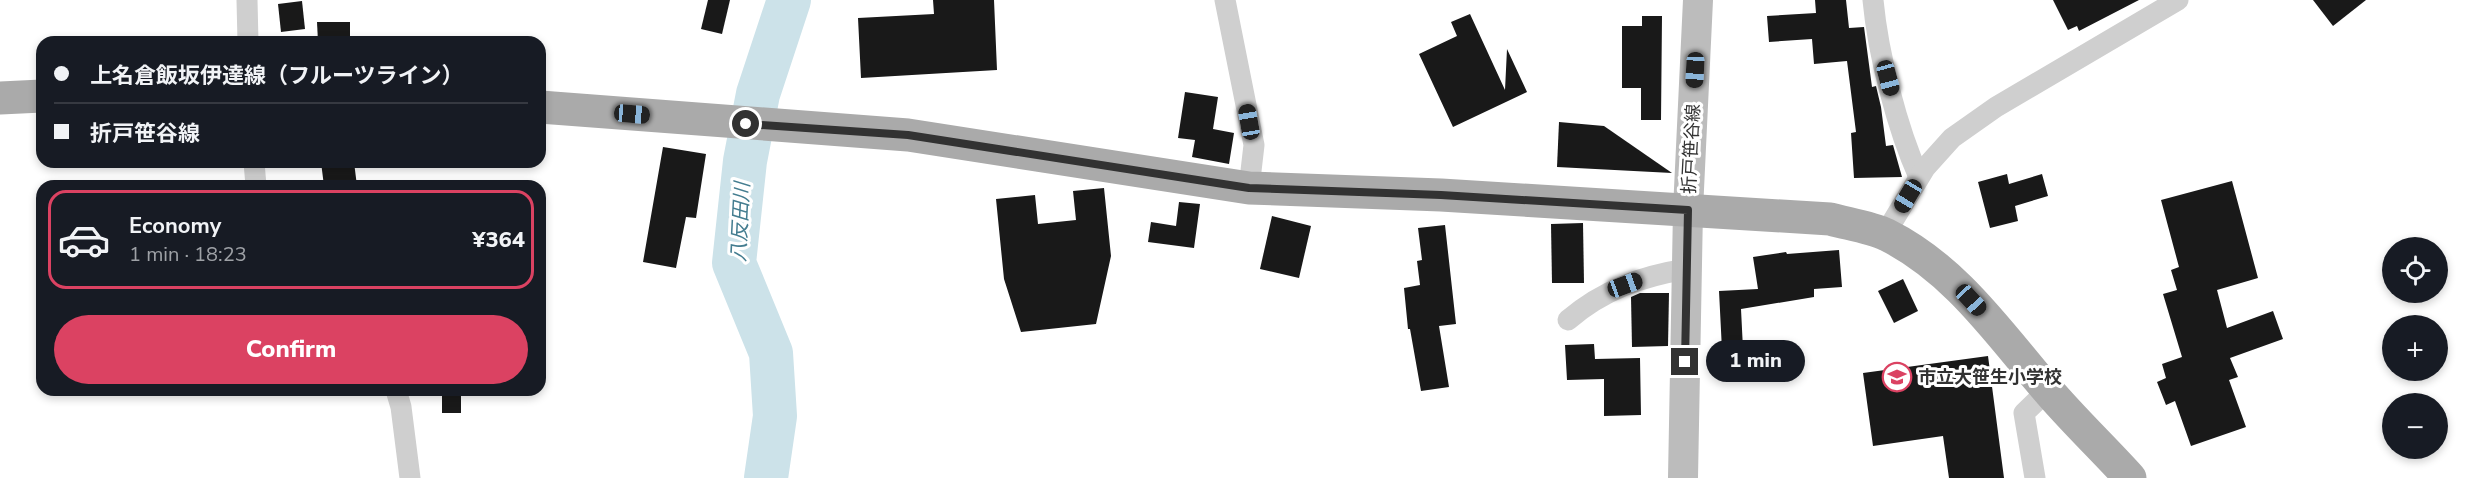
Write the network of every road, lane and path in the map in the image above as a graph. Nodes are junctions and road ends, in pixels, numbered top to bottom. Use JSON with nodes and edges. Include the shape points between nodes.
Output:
{"nodes":[{"id":1,"x":247,"y":0,"type":"edge"},
{"id":2,"x":1225,"y":0,"type":"edge"},
{"id":3,"x":1698,"y":0,"type":"edge"},
{"id":4,"x":1873,"y":0,"type":"edge"},
{"id":5,"x":2178,"y":0,"type":"edge"},
{"id":6,"x":248,"y":36,"type":"edge"},
{"id":7,"x":36,"y":96,"type":"edge"},
{"id":8,"x":0,"y":98,"type":"edge"},
{"id":9,"x":546,"y":107,"type":"edge"},
{"id":10,"x":1919,"y":177,"type":"junction"},
{"id":11,"x":1249,"y":188,"type":"junction"},
{"id":12,"x":1688,"y":210,"type":"junction"},
{"id":13,"x":1885,"y":234,"type":"junction"},
{"id":14,"x":1687,"y":269,"type":"junction"},
{"id":15,"x":1568,"y":320,"type":"dead end"},
{"id":16,"x":2048,"y":390,"type":"junction"},
{"id":17,"x":398,"y":396,"type":"edge"},
{"id":18,"x":410,"y":478,"type":"edge"},
{"id":19,"x":1683,"y":478,"type":"edge"},
{"id":20,"x":2035,"y":478,"type":"edge"},
{"id":21,"x":2130,"y":478,"type":"edge"}],
"edges":[{"from":1,"to":6,"type":"street"},
{"from":2,"to":11,"type":"street","via":[[1254,145]]},
{"from":3,"to":12,"type":"main road","name":"折戸笹谷線"},
{"from":4,"to":10,"type":"street","via":[[1877,39],[1908,152]]},
{"from":5,"to":10,"type":"street","via":[[1996,107],[1952,138]]},
{"from":7,"to":8,"type":"main road"},
{"from":9,"to":11,"type":"main road","via":[[908,135]]},
{"from":10,"to":13,"type":"street"},
{"from":11,"to":12,"type":"main road"},
{"from":12,"to":13,"type":"main road","via":[[1830,219]]},
{"from":12,"to":14,"type":"main road","name":"折戸笹谷線"},
{"from":13,"to":16,"type":"main road","via":[[1929,261],[1957,285]]},
{"from":14,"to":15,"type":"street","via":[[1660,273],[1611,290]]},
{"from":14,"to":19,"type":"main road","name":"折戸笹谷線"},
{"from":16,"to":20,"type":"street","via":[[2024,413]]},
{"from":16,"to":21,"type":"main road"},
{"from":17,"to":18,"type":"street"}]}
